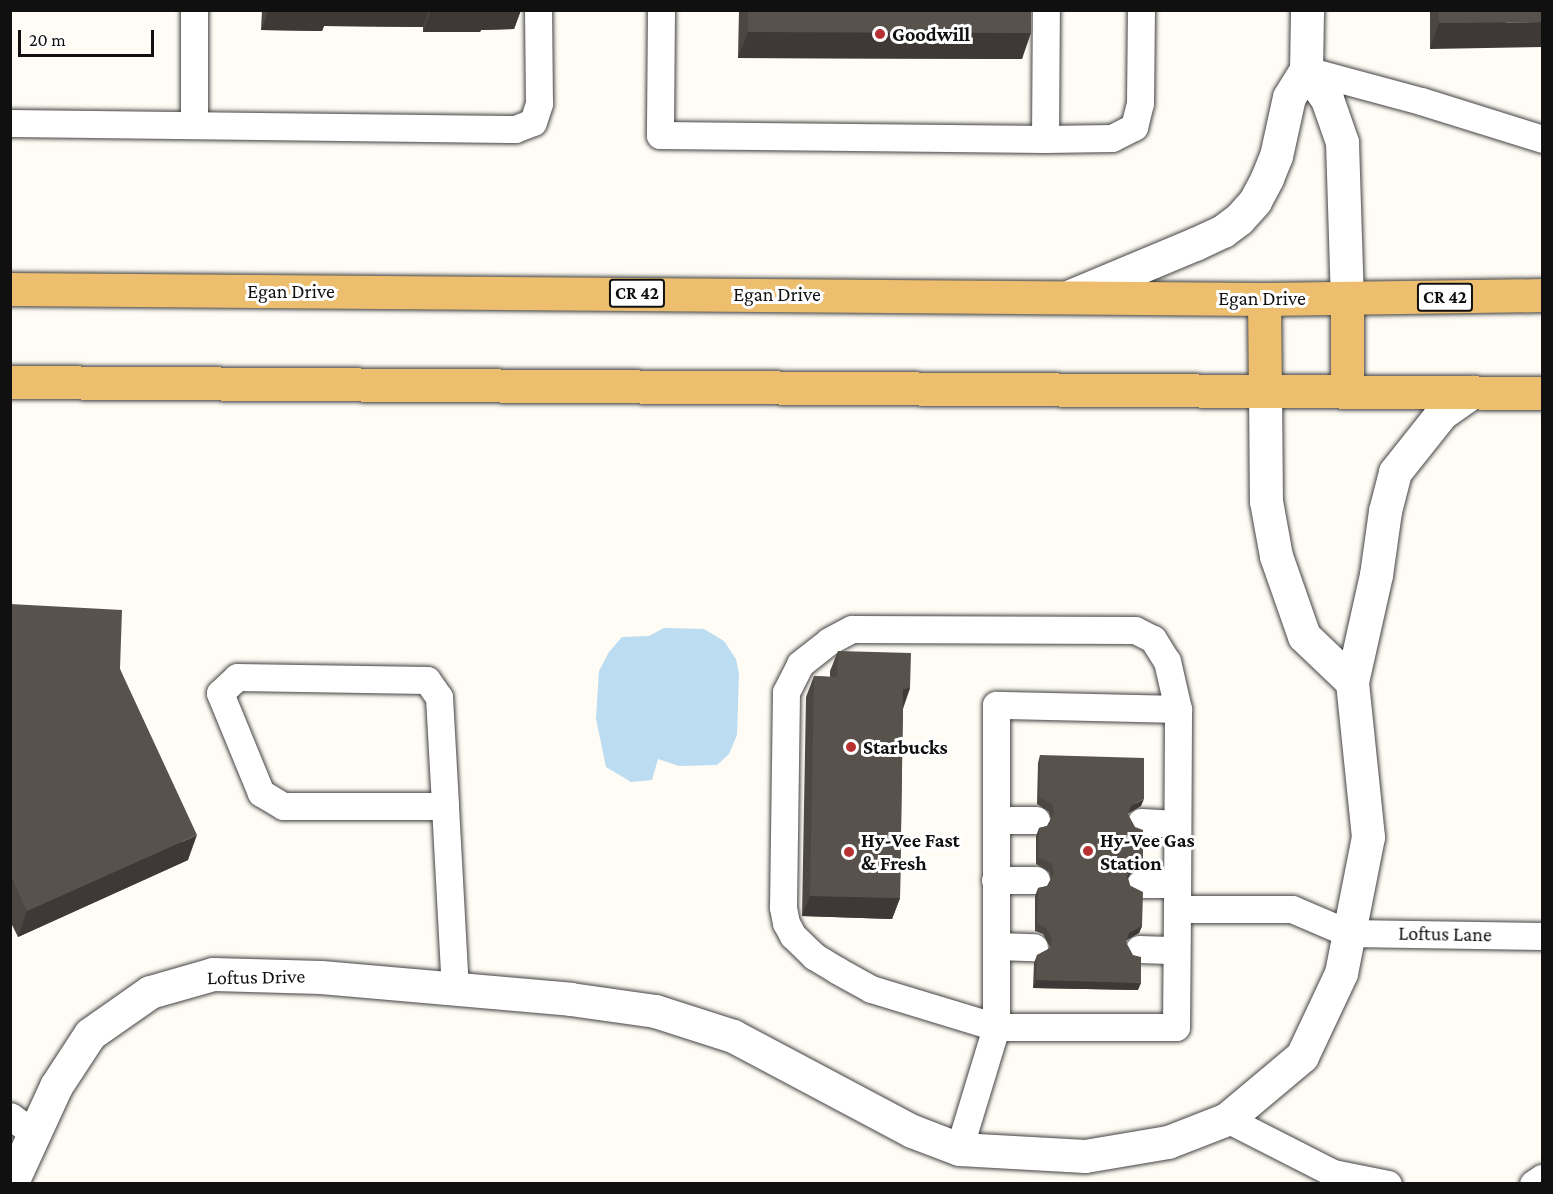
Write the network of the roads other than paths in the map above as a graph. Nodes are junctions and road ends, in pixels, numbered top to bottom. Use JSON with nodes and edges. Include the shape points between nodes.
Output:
{"nodes":[{"id":1,"x":194,"y":10,"type":"edge"},
{"id":2,"x":538,"y":10,"type":"edge"},
{"id":3,"x":661,"y":10,"type":"edge"},
{"id":4,"x":1046,"y":10,"type":"edge"},
{"id":5,"x":1141,"y":10,"type":"edge"},
{"id":6,"x":1307,"y":10,"type":"edge"},
{"id":7,"x":1306,"y":70,"type":"junction"},
{"id":8,"x":10,"y":123,"type":"edge"},
{"id":9,"x":194,"y":125,"type":"junction"},
{"id":10,"x":1045,"y":139,"type":"junction"},
{"id":11,"x":1542,"y":140,"type":"edge"},
{"id":12,"x":10,"y":289,"type":"edge"},
{"id":13,"x":1542,"y":296,"type":"edge"},
{"id":14,"x":1068,"y":297,"type":"junction"},
{"id":15,"x":1264,"y":298,"type":"junction"},
{"id":16,"x":1347,"y":298,"type":"junction"},
{"id":17,"x":10,"y":382,"type":"edge"},
{"id":18,"x":1347,"y":390,"type":"junction"},
{"id":19,"x":1265,"y":391,"type":"junction"},
{"id":20,"x":1472,"y":392,"type":"junction"},
{"id":21,"x":1542,"y":393,"type":"edge"},
{"id":22,"x":1352,"y":682,"type":"junction"},
{"id":23,"x":1178,"y":709,"type":"junction"},
{"id":24,"x":445,"y":806,"type":"junction"},
{"id":25,"x":996,"y":820,"type":"junction"},
{"id":26,"x":1036,"y":820,"type":"dead end"},
{"id":27,"x":1141,"y":822,"type":"dead end"},
{"id":28,"x":1178,"y":824,"type":"junction"},
{"id":29,"x":995,"y":880,"type":"junction"},
{"id":30,"x":1036,"y":880,"type":"dead end"},
{"id":31,"x":1140,"y":884,"type":"dead end"},
{"id":32,"x":1177,"y":896,"type":"junction"},
{"id":33,"x":1348,"y":933,"type":"junction"},
{"id":34,"x":1542,"y":936,"type":"edge"},
{"id":35,"x":996,"y":946,"type":"junction"},
{"id":36,"x":1034,"y":947,"type":"dead end"},
{"id":37,"x":1139,"y":949,"type":"dead end"},
{"id":38,"x":1176,"y":950,"type":"junction"},
{"id":39,"x":455,"y":991,"type":"junction"},
{"id":40,"x":996,"y":1027,"type":"junction"},
{"id":41,"x":1227,"y":1119,"type":"junction"},
{"id":42,"x":23,"y":1125,"type":"edge"},
{"id":43,"x":959,"y":1149,"type":"junction"},
{"id":44,"x":1542,"y":1178,"type":"edge"},
{"id":45,"x":11,"y":1184,"type":"edge"},
{"id":46,"x":1388,"y":1184,"type":"edge"},
{"id":47,"x":1533,"y":1184,"type":"edge"}],
"edges":[{"from":1,"to":9,"type":"lane"},
{"from":2,"to":9,"type":"lane","via":[[539,103],[533,122],[515,129]]},
{"from":3,"to":10,"type":"lane","via":[[660,135]]},
{"from":4,"to":10,"type":"lane"},
{"from":5,"to":10,"type":"lane","via":[[1140,103],[1134,127],[1112,138]]},
{"from":6,"to":7,"type":"street"},
{"from":7,"to":11,"type":"lane"},
{"from":7,"to":14,"type":"street","via":[[1289,97],[1267,178],[1255,201],[1239,219],[1224,231]]},
{"from":7,"to":16,"type":"street","via":[[1327,99],[1342,142]]},
{"from":8,"to":9,"type":"lane"},
{"from":12,"to":14,"type":"highway","name":"Egan Drive","number":"CR 42"},
{"from":13,"to":16,"type":"highway","name":"Egan Drive","number":"CR 42"},
{"from":14,"to":15,"type":"highway","name":"Egan Drive","number":"CR 42"},
{"from":15,"to":16,"type":"highway","name":"Egan Drive","number":"CR 42"},
{"from":15,"to":19,"type":"highway"},
{"from":16,"to":18,"type":"highway"},
{"from":17,"to":19,"type":"highway"},
{"from":18,"to":19,"type":"highway"},
{"from":18,"to":20,"type":"highway"},
{"from":19,"to":22,"type":"street","via":[[1266,501],[1276,556],[1304,636]]},
{"from":20,"to":21,"type":"highway"},
{"from":20,"to":22,"type":"street","name":"Loftus Drive","via":[[1442,413],[1395,472]]},
{"from":22,"to":33,"type":"street","name":"Loftus Drive","via":[[1368,837]]},
{"from":23,"to":25,"type":"lane","via":[[996,705]]},
{"from":23,"to":28,"type":"lane"},
{"from":23,"to":40,"type":"lane","via":[[1167,661],[1153,639],[1135,630],[852,629],[800,664],[786,692],[785,730],[783,907],[793,936],[814,956],[871,989]]},
{"from":24,"to":24,"type":"lane","via":[[439,697],[427,680],[237,677],[220,693],[261,793],[283,806]]},
{"from":24,"to":39,"type":"lane"},
{"from":25,"to":26,"type":"lane"},
{"from":25,"to":29,"type":"lane"},
{"from":27,"to":28,"type":"lane"},
{"from":28,"to":32,"type":"lane"},
{"from":29,"to":30,"type":"lane"},
{"from":29,"to":35,"type":"lane"},
{"from":31,"to":32,"type":"lane"},
{"from":32,"to":33,"type":"lane","via":[[1292,909]]},
{"from":32,"to":38,"type":"lane"},
{"from":33,"to":34,"type":"lane","name":"Loftus Lane"},
{"from":33,"to":41,"type":"street","name":"Loftus Drive","via":[[1341,973],[1302,1056]]},
{"from":35,"to":36,"type":"lane"},
{"from":35,"to":40,"type":"lane"},
{"from":37,"to":38,"type":"lane"},
{"from":38,"to":40,"type":"lane","via":[[1176,1028]]},
{"from":39,"to":42,"type":"street","name":"Loftus Drive","via":[[321,977],[213,974],[150,992],[90,1034],[56,1086]]},
{"from":39,"to":43,"type":"street","name":"Loftus Drive","via":[[570,999],[655,1011],[733,1036],[912,1131]]},
{"from":40,"to":43,"type":"lane"},
{"from":41,"to":43,"type":"street","name":"Loftus Drive","via":[[1168,1142],[1085,1156]]},
{"from":41,"to":46,"type":"lane","via":[[1333,1173]]},
{"from":42,"to":45,"type":"street","name":"Loftus Drive"},
{"from":44,"to":47,"type":"lane"}]}
